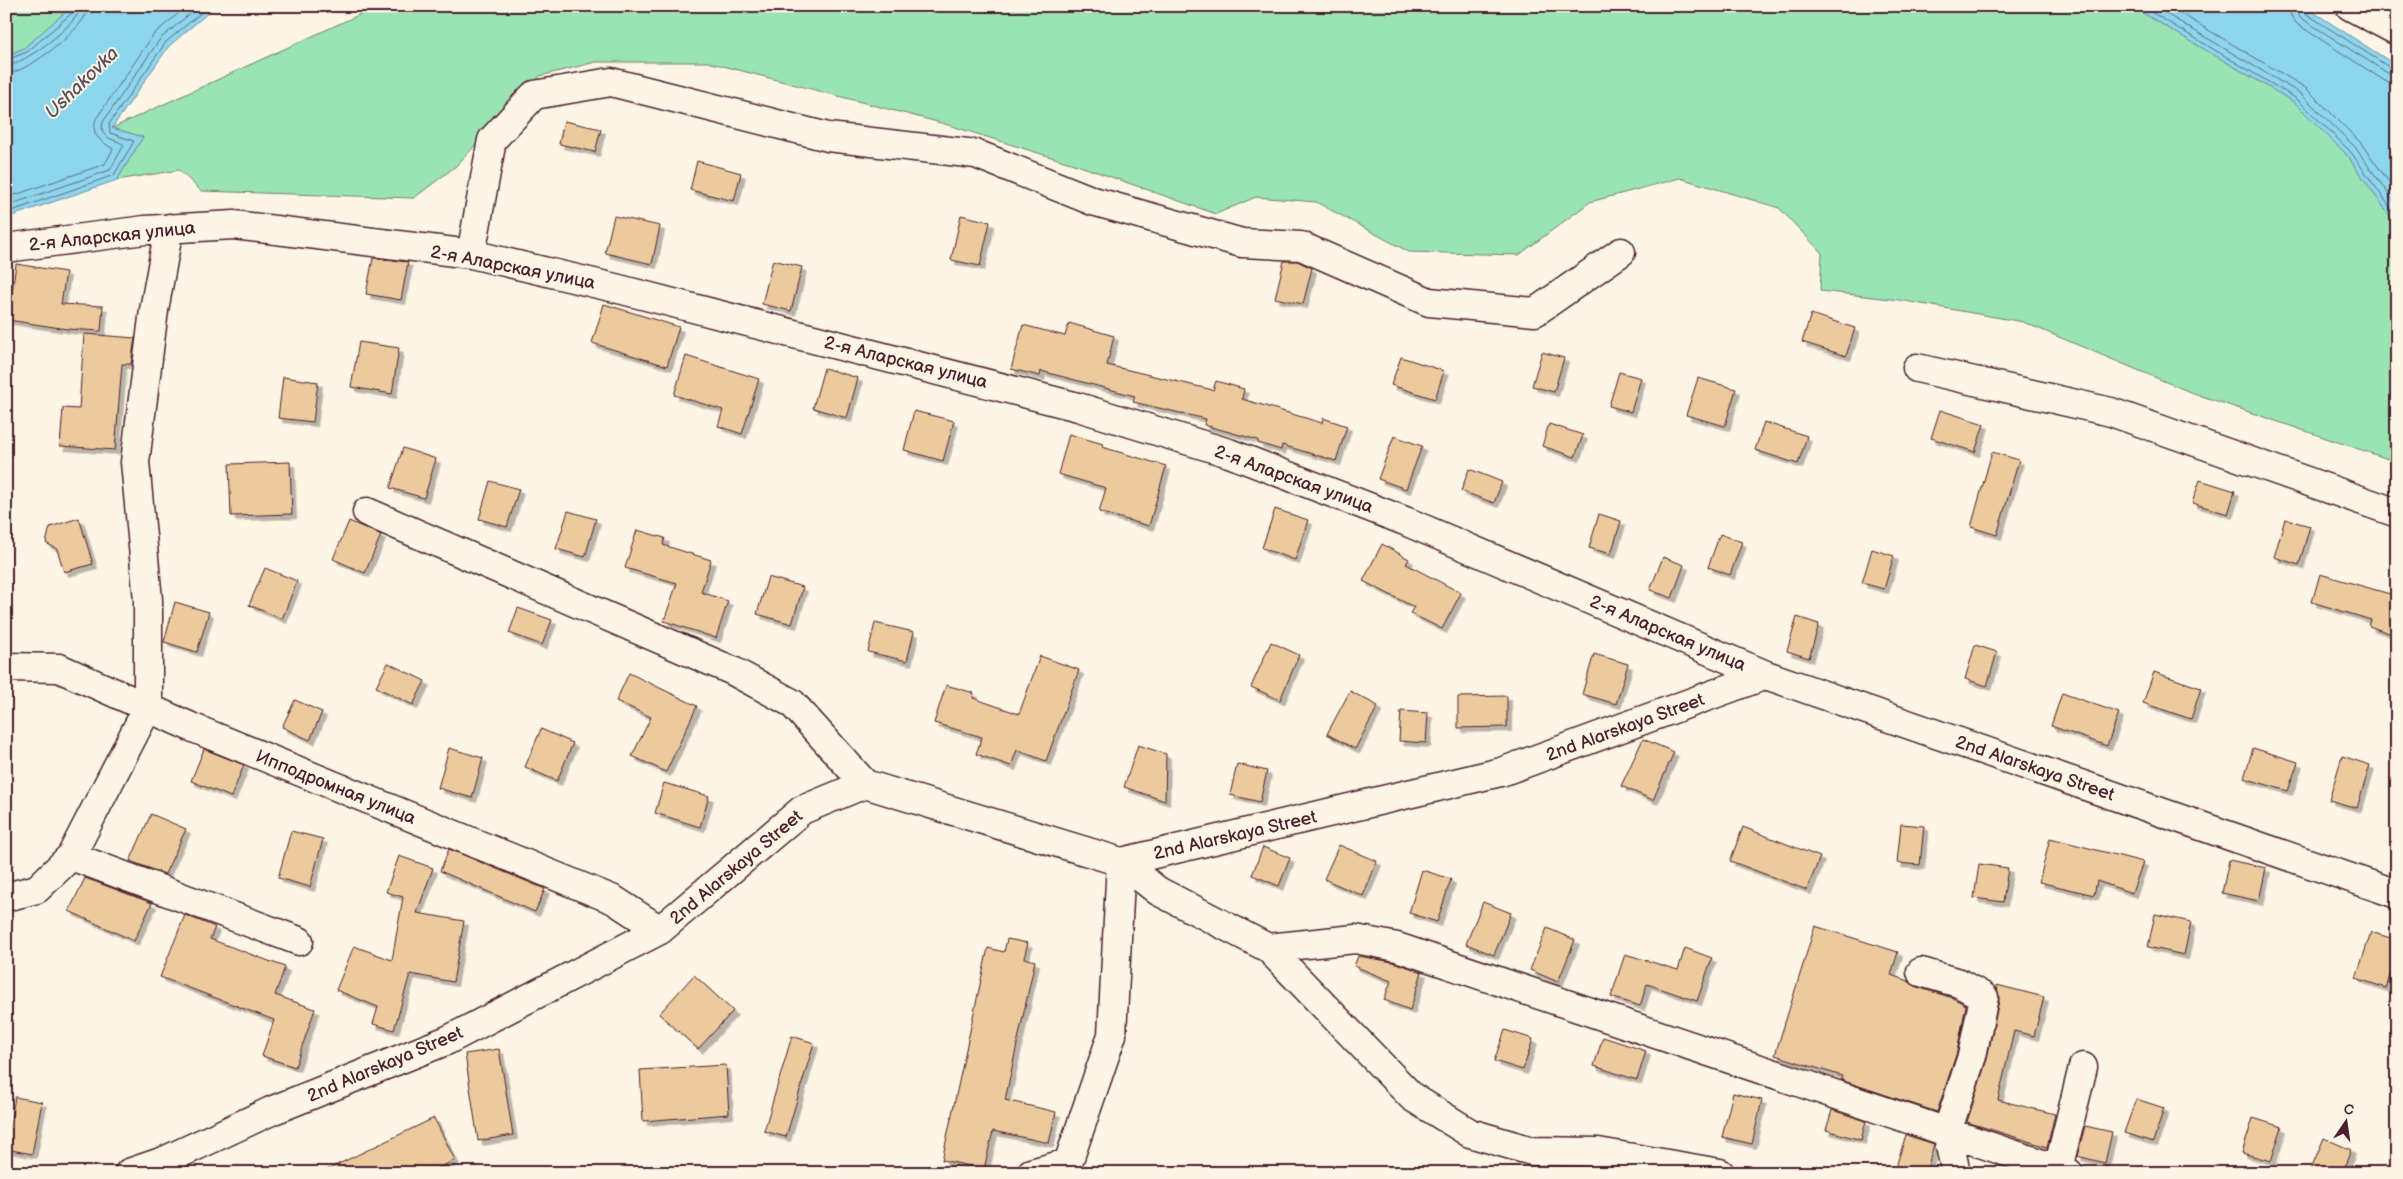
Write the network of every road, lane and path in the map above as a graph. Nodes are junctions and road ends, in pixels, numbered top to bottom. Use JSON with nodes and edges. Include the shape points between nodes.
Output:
{"nodes":[{"id":1,"x":2350,"y":6,"type":"edge"},
{"id":2,"x":2397,"y":31,"type":"edge"},
{"id":3,"x":169,"y":228,"type":"junction"},
{"id":4,"x":6,"y":248,"type":"edge"},
{"id":5,"x":1621,"y":252,"type":"dead end"},
{"id":6,"x":471,"y":254,"type":"junction"},
{"id":7,"x":1917,"y":368,"type":"dead end"},
{"id":8,"x":367,"y":512,"type":"dead end"},
{"id":9,"x":2397,"y":513,"type":"edge"},
{"id":10,"x":6,"y":667,"type":"edge"},
{"id":11,"x":1766,"y":675,"type":"junction"},
{"id":12,"x":148,"y":708,"type":"junction"},
{"id":13,"x":865,"y":784,"type":"junction"},
{"id":14,"x":71,"y":856,"type":"junction"},
{"id":15,"x":1121,"y":862,"type":"junction"},
{"id":16,"x":2397,"y":894,"type":"edge"},
{"id":17,"x":6,"y":898,"type":"edge"},
{"id":18,"x":660,"y":930,"type":"junction"},
{"id":19,"x":299,"y":941,"type":"dead end"},
{"id":20,"x":1268,"y":948,"type":"junction"},
{"id":21,"x":1922,"y":972,"type":"dead end"},
{"id":22,"x":2083,"y":1067,"type":"dead end"},
{"id":23,"x":1947,"y":1132,"type":"junction"},
{"id":24,"x":137,"y":1171,"type":"edge"},
{"id":25,"x":2063,"y":1171,"type":"edge"},
{"id":26,"x":1031,"y":1173,"type":"edge"},
{"id":27,"x":1720,"y":1173,"type":"edge"},
{"id":28,"x":1956,"y":1173,"type":"edge"}],
"edges":[{"from":1,"to":2,"type":"street"},
{"from":3,"to":4,"type":"street","name":"2-я Аларская улица"},
{"from":3,"to":6,"type":"street","name":"2-я Аларская улица","via":[[234,225]]},
{"from":3,"to":12,"type":"street","via":[[154,310],[135,462],[148,600]]},
{"from":5,"to":6,"type":"street","via":[[1535,312],[1430,302],[1301,246],[1242,243],[1093,201],[976,154],[828,137],[610,82],[534,95],[492,140]]},
{"from":6,"to":11,"type":"street","name":"2-я Аларская улица","via":[[1078,407],[1229,453],[1405,521]]},
{"from":7,"to":9,"type":"street","via":[[2111,412]]},
{"from":8,"to":13,"type":"street","via":[[733,671],[792,703]]},
{"from":10,"to":12,"type":"street","name":"Ипподромная улица","via":[[59,668]]},
{"from":11,"to":15,"type":"street","name":"2nd Alarskaya Street","via":[[1501,772]]},
{"from":11,"to":16,"type":"street","name":"2nd Alarskaya Street"},
{"from":12,"to":14,"type":"street"},
{"from":12,"to":18,"type":"street","name":"Ипподромная улица","via":[[614,900]]},
{"from":13,"to":15,"type":"street"},
{"from":13,"to":18,"type":"street","name":"2nd Alarskaya Street","via":[[802,810]]},
{"from":14,"to":17,"type":"street","via":[[37,889]]},
{"from":14,"to":19,"type":"street"},
{"from":15,"to":20,"type":"street","via":[[1158,891]]},
{"from":15,"to":26,"type":"street","via":[[1112,1035],[1068,1163]]},
{"from":18,"to":24,"type":"street","name":"2nd Alarskaya Street","via":[[448,1040],[271,1111]]},
{"from":20,"to":23,"type":"street","via":[[1355,939],[1397,948]]},
{"from":20,"to":27,"type":"street","via":[[1412,1097],[1470,1134],[1532,1151],[1598,1152]]},
{"from":21,"to":23,"type":"street","via":[[1959,983],[1984,997],[1972,1056]]},
{"from":22,"to":25,"type":"street"},
{"from":23,"to":25,"type":"street"},
{"from":23,"to":28,"type":"street"}]}
